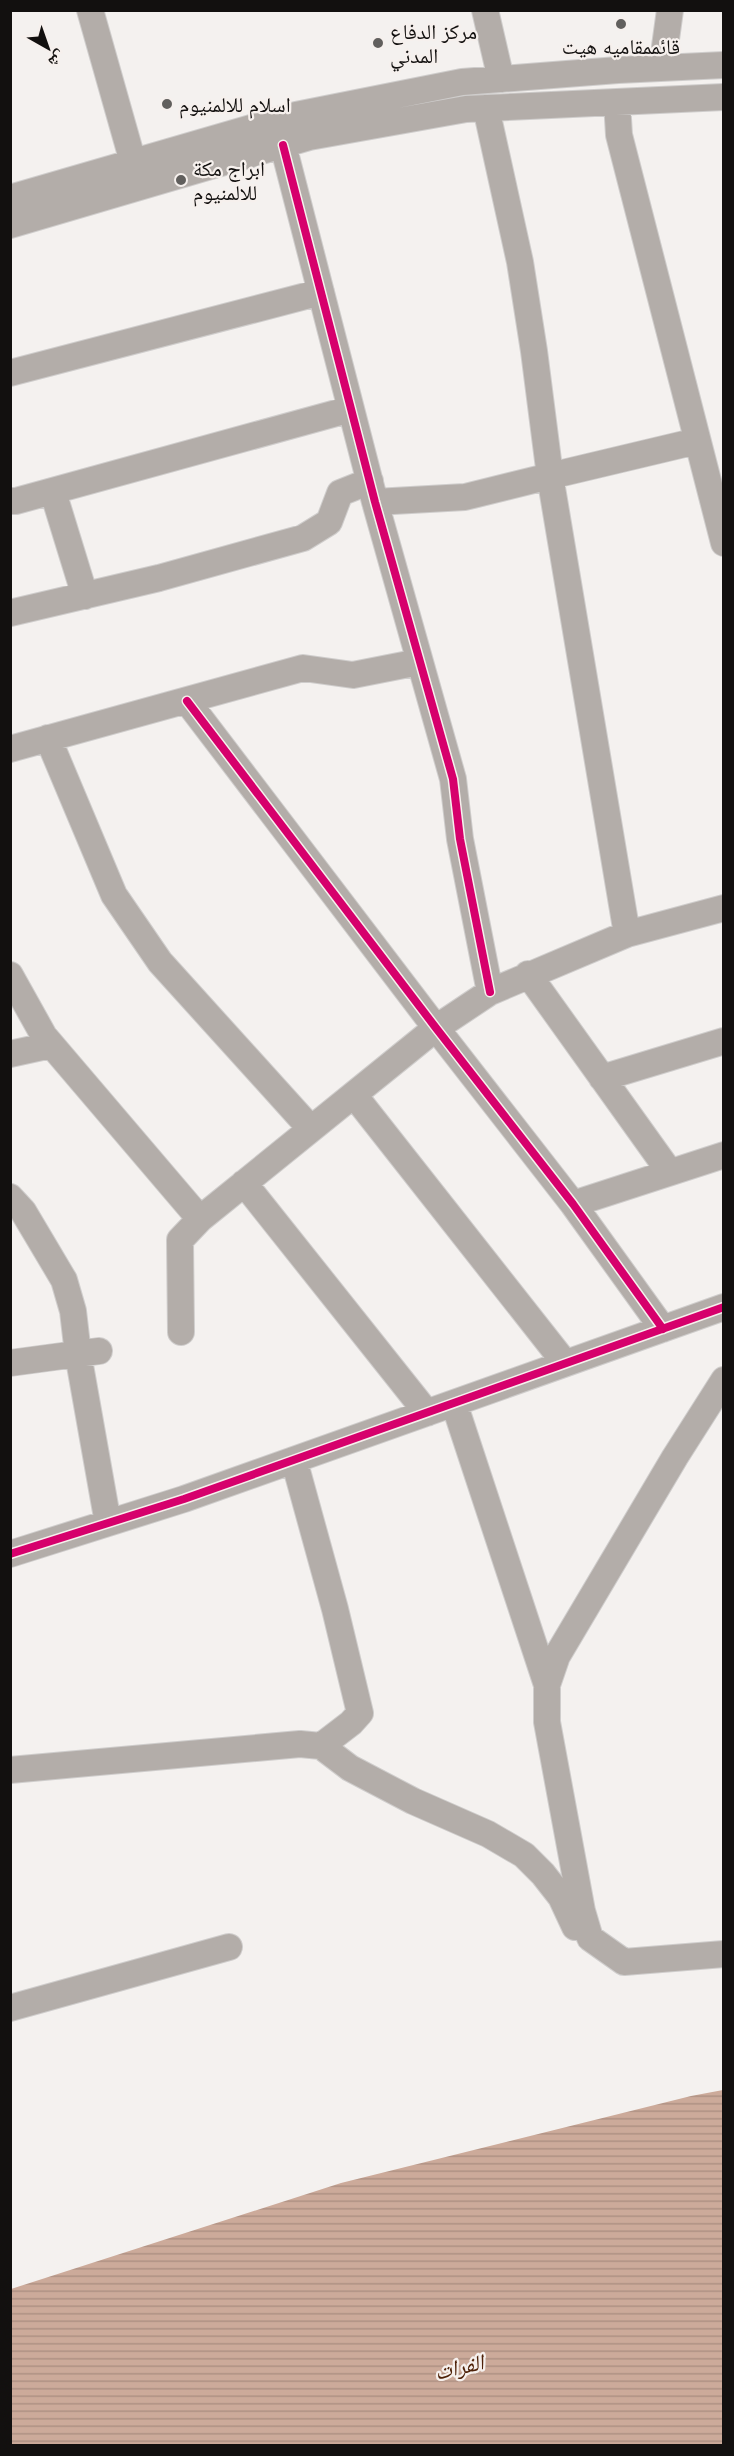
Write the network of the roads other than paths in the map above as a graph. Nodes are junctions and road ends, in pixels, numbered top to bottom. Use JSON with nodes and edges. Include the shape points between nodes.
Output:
{"nodes":[{"id":1,"x":90,"y":10,"type":"edge"},
{"id":2,"x":485,"y":10,"type":"edge"},
{"id":3,"x":670,"y":10,"type":"edge"},
{"id":4,"x":723,"y":65,"type":"edge"},
{"id":5,"x":662,"y":68,"type":"junction"},
{"id":6,"x":501,"y":79,"type":"junction"},
{"id":7,"x":723,"y":97,"type":"edge"},
{"id":8,"x":617,"y":102,"type":"junction"},
{"id":9,"x":486,"y":108,"type":"junction"},
{"id":10,"x":283,"y":145,"type":"junction"},
{"id":11,"x":186,"y":160,"type":"junction"},
{"id":12,"x":134,"y":162,"type":"junction"},
{"id":13,"x":10,"y":198,"type":"edge"},
{"id":14,"x":10,"y":225,"type":"edge"},
{"id":15,"x":321,"y":292,"type":"junction"},
{"id":16,"x":10,"y":373,"type":"edge"},
{"id":17,"x":351,"y":409,"type":"junction"},
{"id":18,"x":697,"y":441,"type":"junction"},
{"id":19,"x":550,"y":476,"type":"junction"},
{"id":20,"x":53,"y":492,"type":"junction"},
{"id":21,"x":373,"y":492,"type":"junction"},
{"id":22,"x":10,"y":501,"type":"edge"},
{"id":23,"x":723,"y":543,"type":"edge"},
{"id":24,"x":85,"y":596,"type":"junction"},
{"id":25,"x":10,"y":614,"type":"edge"},
{"id":26,"x":419,"y":662,"type":"junction"},
{"id":27,"x":187,"y":701,"type":"junction"},
{"id":28,"x":48,"y":738,"type":"junction"},
{"id":29,"x":10,"y":749,"type":"edge"},
{"id":30,"x":723,"y":908,"type":"edge"},
{"id":31,"x":627,"y":934,"type":"junction"},
{"id":32,"x":528,"y":974,"type":"junction"},
{"id":33,"x":10,"y":975,"type":"edge"},
{"id":34,"x":490,"y":992,"type":"junction"},
{"id":35,"x":436,"y":1029,"type":"junction"},
{"id":36,"x":723,"y":1041,"type":"edge"},
{"id":37,"x":51,"y":1045,"type":"junction"},
{"id":38,"x":10,"y":1054,"type":"edge"},
{"id":39,"x":602,"y":1078,"type":"junction"},
{"id":40,"x":354,"y":1095,"type":"junction"},
{"id":41,"x":311,"y":1129,"type":"junction"},
{"id":42,"x":723,"y":1155,"type":"edge"},
{"id":43,"x":669,"y":1171,"type":"junction"},
{"id":44,"x":244,"y":1183,"type":"junction"},
{"id":45,"x":10,"y":1197,"type":"edge"},
{"id":46,"x":573,"y":1204,"type":"junction"},
{"id":47,"x":200,"y":1219,"type":"junction"},
{"id":48,"x":723,"y":1307,"type":"edge"},
{"id":49,"x":663,"y":1329,"type":"junction"},
{"id":50,"x":181,"y":1332,"type":"dead end"},
{"id":51,"x":89,"y":1353,"type":"junction"},
{"id":52,"x":10,"y":1363,"type":"edge"},
{"id":53,"x":565,"y":1364,"type":"junction"},
{"id":54,"x":723,"y":1380,"type":"edge"},
{"id":55,"x":454,"y":1403,"type":"junction"},
{"id":56,"x":427,"y":1413,"type":"junction"},
{"id":57,"x":294,"y":1460,"type":"junction"},
{"id":58,"x":108,"y":1523,"type":"junction"},
{"id":59,"x":10,"y":1554,"type":"edge"},
{"id":60,"x":547,"y":1685,"type":"junction"},
{"id":61,"x":321,"y":1746,"type":"junction"},
{"id":62,"x":10,"y":1770,"type":"edge"},
{"id":63,"x":590,"y":1938,"type":"junction"},
{"id":64,"x":229,"y":1947,"type":"dead end"},
{"id":65,"x":723,"y":1954,"type":"edge"},
{"id":66,"x":10,"y":2008,"type":"edge"}],
"edges":[{"from":1,"to":12,"type":"street"},
{"from":2,"to":6,"type":"street"},
{"from":3,"to":5,"type":"street"},
{"from":4,"to":5,"type":"street"},
{"from":5,"to":6,"type":"street"},
{"from":6,"to":11,"type":"street","via":[[462,82],[296,115]]},
{"from":7,"to":8,"type":"street"},
{"from":8,"to":9,"type":"street"},
{"from":8,"to":18,"type":"street","via":[[620,135]]},
{"from":9,"to":10,"type":"street","via":[[309,137]]},
{"from":9,"to":19,"type":"street","via":[[520,262]]},
{"from":10,"to":11,"type":"street"},
{"from":10,"to":15,"type":"street"},
{"from":11,"to":12,"type":"street"},
{"from":11,"to":14,"type":"street"},
{"from":12,"to":13,"type":"street"},
{"from":15,"to":16,"type":"street"},
{"from":15,"to":17,"type":"street"},
{"from":17,"to":20,"type":"street"},
{"from":17,"to":21,"type":"street"},
{"from":18,"to":19,"type":"street"},
{"from":18,"to":23,"type":"street"},
{"from":19,"to":21,"type":"street","via":[[465,497]]},
{"from":19,"to":31,"type":"street"},
{"from":20,"to":22,"type":"street"},
{"from":20,"to":24,"type":"street"},
{"from":21,"to":24,"type":"street","via":[[340,493],[328,522],[303,538]]},
{"from":21,"to":26,"type":"street"},
{"from":24,"to":25,"type":"street"},
{"from":26,"to":27,"type":"street","via":[[353,675],[303,668]]},
{"from":26,"to":34,"type":"street","via":[[453,779],[460,839]]},
{"from":27,"to":28,"type":"street"},
{"from":27,"to":35,"type":"street"},
{"from":28,"to":29,"type":"street"},
{"from":28,"to":41,"type":"street","via":[[114,895],[160,962]]},
{"from":30,"to":31,"type":"street"},
{"from":31,"to":32,"type":"street"},
{"from":32,"to":34,"type":"street"},
{"from":32,"to":39,"type":"street"},
{"from":33,"to":37,"type":"street"},
{"from":34,"to":35,"type":"street"},
{"from":35,"to":40,"type":"street"},
{"from":35,"to":46,"type":"street"},
{"from":36,"to":39,"type":"street"},
{"from":37,"to":38,"type":"street"},
{"from":37,"to":47,"type":"street"},
{"from":39,"to":43,"type":"street"},
{"from":40,"to":41,"type":"street"},
{"from":40,"to":53,"type":"street"},
{"from":41,"to":44,"type":"street"},
{"from":42,"to":43,"type":"street"},
{"from":43,"to":46,"type":"street"},
{"from":44,"to":47,"type":"street"},
{"from":44,"to":56,"type":"street"},
{"from":45,"to":51,"type":"street","via":[[23,1211],[64,1280]]},
{"from":46,"to":49,"type":"street"},
{"from":47,"to":50,"type":"street","via":[[180,1240]]},
{"from":48,"to":49,"type":"street"},
{"from":49,"to":53,"type":"street"},
{"from":51,"to":52,"type":"street"},
{"from":51,"to":58,"type":"street"},
{"from":53,"to":55,"type":"street"},
{"from":54,"to":60,"type":"street","via":[[557,1656]]},
{"from":55,"to":56,"type":"street"},
{"from":55,"to":60,"type":"street"},
{"from":56,"to":57,"type":"street"},
{"from":57,"to":58,"type":"street"},
{"from":57,"to":61,"type":"street","via":[[360,1713]]},
{"from":58,"to":59,"type":"street"},
{"from":60,"to":63,"type":"street","via":[[547,1722]]},
{"from":61,"to":62,"type":"street","via":[[300,1744]]},
{"from":61,"to":63,"type":"street","via":[[350,1768],[524,1855],[561,1897],[573,1925]]},
{"from":63,"to":65,"type":"street","via":[[624,1962]]},
{"from":64,"to":66,"type":"street"}]}
